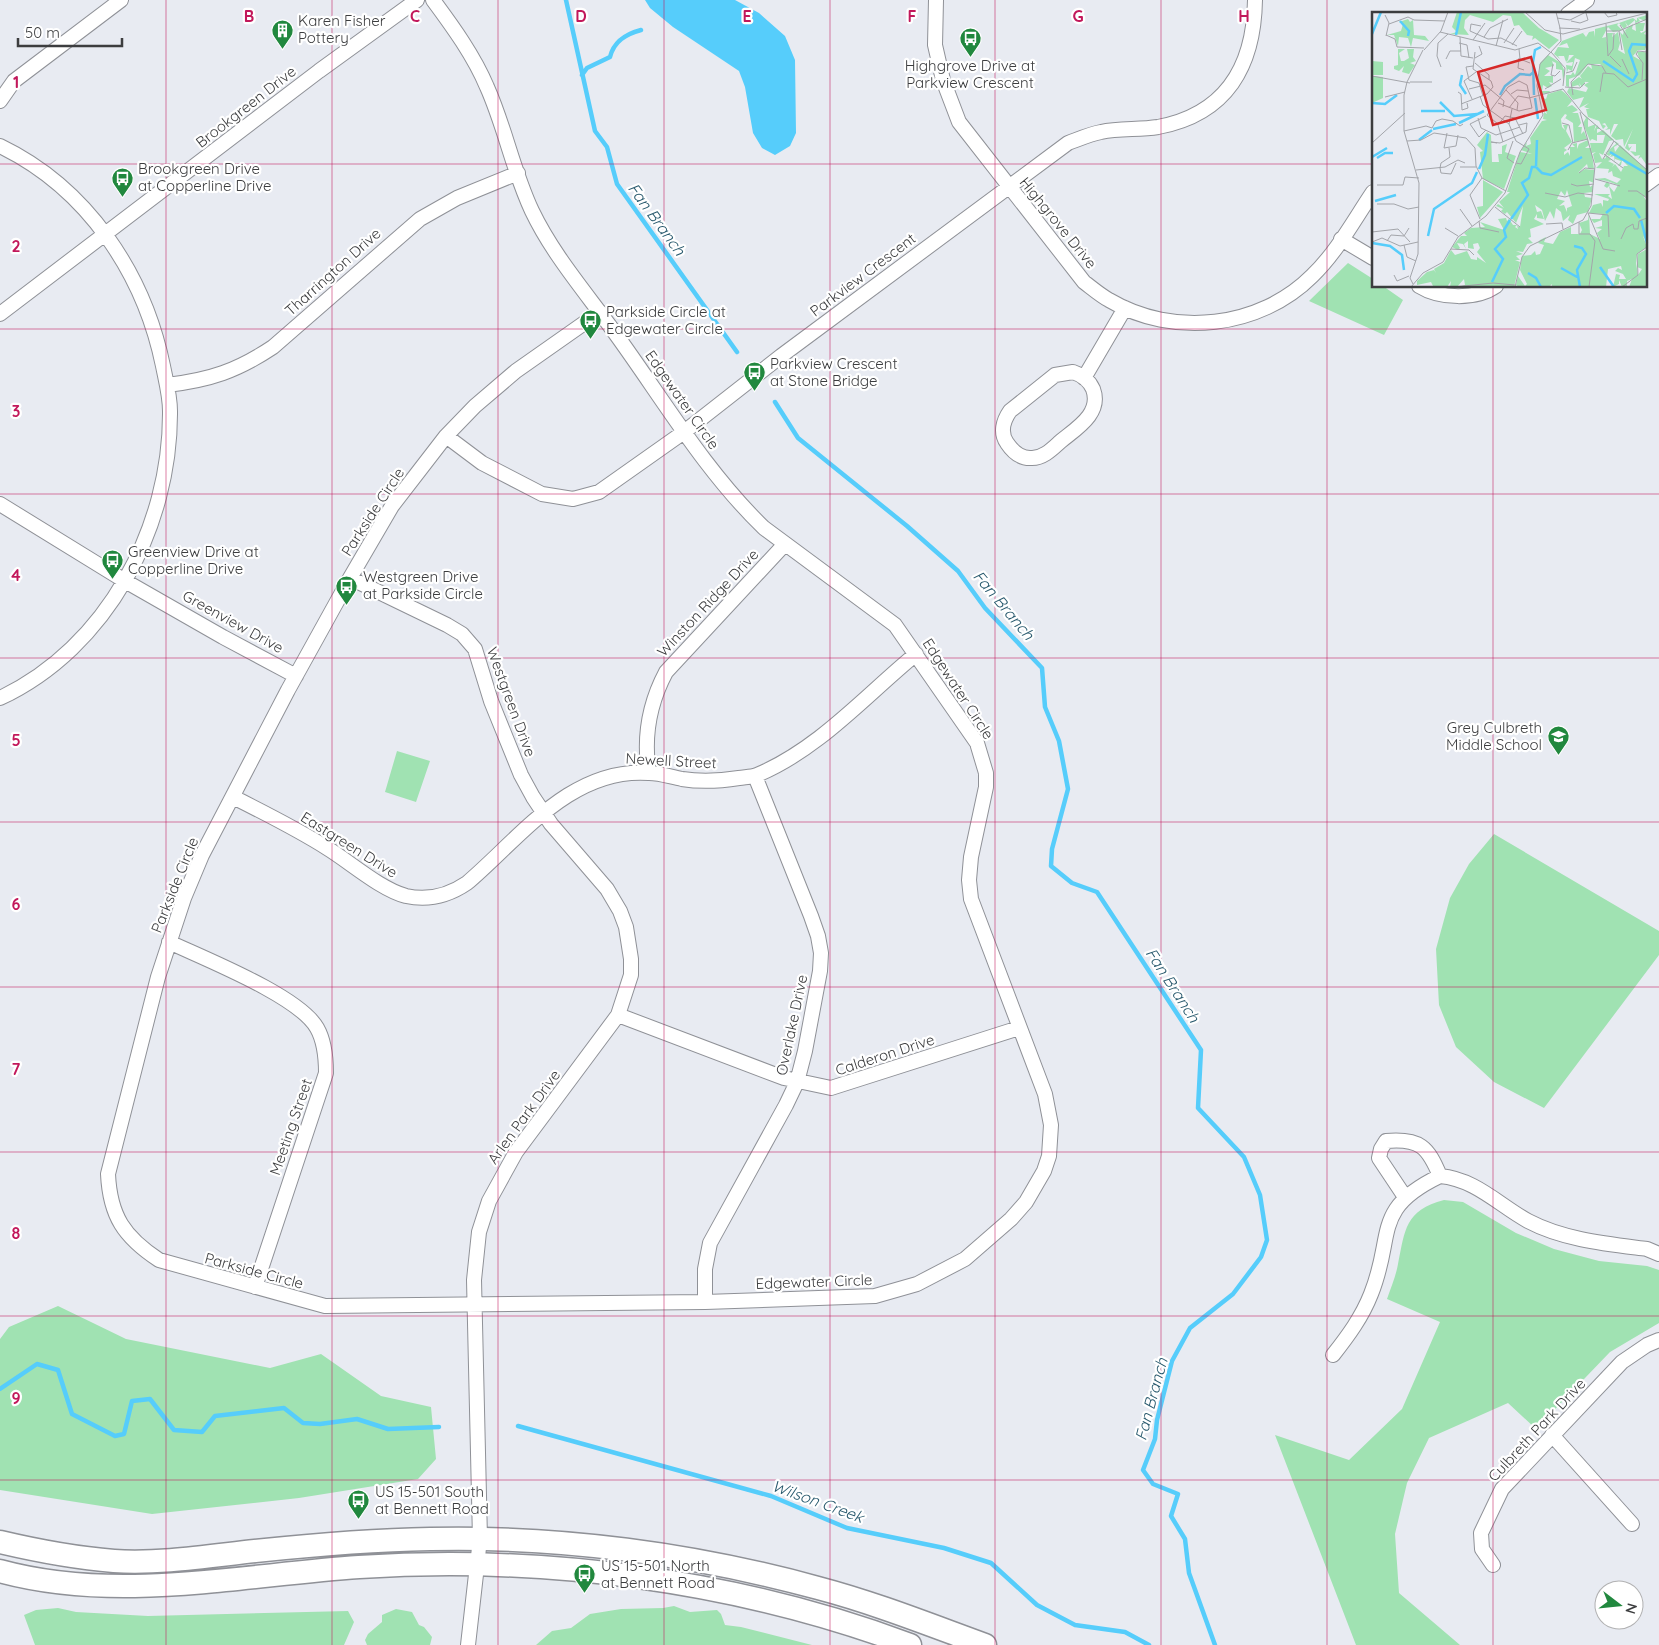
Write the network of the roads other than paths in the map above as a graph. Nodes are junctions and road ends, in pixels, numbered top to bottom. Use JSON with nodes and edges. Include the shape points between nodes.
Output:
{"nodes":[{"id":1,"x":122,"y":0,"type":"edge"},
{"id":2,"x":417,"y":0,"type":"edge"},
{"id":3,"x":433,"y":0,"type":"edge"},
{"id":4,"x":936,"y":0,"type":"edge"},
{"id":5,"x":1255,"y":0,"type":"edge"},
{"id":6,"x":1587,"y":0,"type":"edge"},
{"id":7,"x":1571,"y":12,"type":"edge"},
{"id":8,"x":0,"y":101,"type":"edge"},
{"id":9,"x":0,"y":146,"type":"edge"},
{"id":10,"x":518,"y":173,"type":"junction"},
{"id":11,"x":1659,"y":175,"type":"edge"},
{"id":12,"x":1646,"y":184,"type":"edge"},
{"id":13,"x":1008,"y":187,"type":"junction"},
{"id":14,"x":1372,"y":193,"type":"edge"},
{"id":15,"x":105,"y":235,"type":"junction"},
{"id":16,"x":1341,"y":239,"type":"junction"},
{"id":17,"x":1372,"y":257,"type":"edge"},
{"id":18,"x":1425,"y":288,"type":"edge"},
{"id":19,"x":1490,"y":288,"type":"edge"},
{"id":20,"x":1125,"y":308,"type":"junction"},
{"id":21,"x":600,"y":312,"type":"junction"},
{"id":22,"x":0,"y":314,"type":"edge"},
{"id":23,"x":1084,"y":378,"type":"junction"},
{"id":24,"x":167,"y":385,"type":"junction"},
{"id":25,"x":684,"y":432,"type":"junction"},
{"id":26,"x":446,"y":436,"type":"junction"},
{"id":27,"x":0,"y":504,"type":"edge"},
{"id":28,"x":784,"y":545,"type":"junction"},
{"id":29,"x":350,"y":578,"type":"junction"},
{"id":30,"x":125,"y":581,"type":"junction"},
{"id":31,"x":916,"y":654,"type":"junction"},
{"id":32,"x":296,"y":676,"type":"junction"},
{"id":33,"x":0,"y":698,"type":"edge"},
{"id":34,"x":649,"y":773,"type":"junction"},
{"id":35,"x":755,"y":776,"type":"junction"},
{"id":36,"x":233,"y":796,"type":"junction"},
{"id":37,"x":544,"y":814,"type":"junction"},
{"id":38,"x":169,"y":942,"type":"junction"},
{"id":39,"x":618,"y":1015,"type":"junction"},
{"id":40,"x":1020,"y":1028,"type":"junction"},
{"id":41,"x":797,"y":1082,"type":"junction"},
{"id":42,"x":1440,"y":1176,"type":"junction"},
{"id":43,"x":1405,"y":1197,"type":"junction"},
{"id":44,"x":1659,"y":1254,"type":"edge"},
{"id":45,"x":255,"y":1286,"type":"junction"},
{"id":46,"x":705,"y":1302,"type":"junction"},
{"id":47,"x":474,"y":1305,"type":"junction"},
{"id":48,"x":1659,"y":1340,"type":"edge"},
{"id":49,"x":1333,"y":1355,"type":"dead end"},
{"id":50,"x":1552,"y":1436,"type":"junction"},
{"id":51,"x":1632,"y":1524,"type":"dead end"},
{"id":52,"x":480,"y":1539,"type":"junction"},
{"id":53,"x":0,"y":1542,"type":"edge"},
{"id":54,"x":1492,"y":1564,"type":"dead end"},
{"id":55,"x":479,"y":1565,"type":"junction"},
{"id":56,"x":0,"y":1571,"type":"edge"},
{"id":57,"x":468,"y":1645,"type":"edge"},
{"id":58,"x":910,"y":1645,"type":"edge"},
{"id":59,"x":985,"y":1645,"type":"edge"}],
"edges":[{"from":1,"to":8,"type":"street","via":[[14,81]]},
{"from":2,"to":15,"type":"street","name":"Brookgreen Drive"},
{"from":3,"to":10,"type":"street","name":"Edgewater Circle","via":[[482,74]]},
{"from":4,"to":13,"type":"street","name":"Highgrove Drive","via":[[935,44],[943,80],[959,122]]},
{"from":5,"to":13,"type":"street","name":"Parkview Crescent","via":[[1253,35],[1244,64],[1213,103],[1190,117],[1158,127],[1101,132],[1068,143]]},
{"from":6,"to":7,"type":"street"},
{"from":9,"to":15,"type":"street","via":[[28,162],[67,192]]},
{"from":10,"to":21,"type":"street","name":"Edgewater Circle","via":[[541,228]]},
{"from":10,"to":24,"type":"street","name":"Tharrington Drive","via":[[457,198],[420,219],[273,347],[256,358],[212,378]]},
{"from":11,"to":12,"type":"street"},
{"from":13,"to":20,"type":"street","name":"Highgrove Drive","via":[[1084,282]]},
{"from":13,"to":25,"type":"street","name":"Parkview Crescent"},
{"from":14,"to":16,"type":"street","name":"Highgrove Drive"},
{"from":15,"to":22,"type":"street","name":"Brookgreen Drive"},
{"from":15,"to":24,"type":"street","via":[[131,272],[142,296],[158,342]]},
{"from":16,"to":17,"type":"street"},
{"from":16,"to":20,"type":"street","name":"Highgrove Drive","via":[[1312,276],[1281,302],[1249,314],[1213,323],[1185,324]]},
{"from":18,"to":19,"type":"street","via":[[1466,296]]},
{"from":20,"to":23,"type":"street"},
{"from":21,"to":25,"type":"street","name":"Edgewater Circle"},
{"from":21,"to":26,"type":"street","name":"Parkside Circle","via":[[516,371]]},
{"from":23,"to":23,"type":"street","via":[[1073,372],[1055,375],[1010,411],[1005,418],[1003,433],[1014,452],[1020,456],[1039,457],[1084,422],[1095,402],[1091,386]]},
{"from":24,"to":30,"type":"street","via":[[169,448],[163,479],[148,535]]},
{"from":25,"to":26,"type":"street","name":"Parkview Crescent","via":[[599,492],[573,500],[534,490],[482,463]]},
{"from":25,"to":28,"type":"street","name":"Edgewater Circle","via":[[744,509]]},
{"from":26,"to":29,"type":"street","name":"Parkside Circle","via":[[392,506]]},
{"from":27,"to":30,"type":"street","name":"Greenview Drive"},
{"from":28,"to":31,"type":"street","name":"Edgewater Circle","via":[[884,614]]},
{"from":28,"to":34,"type":"street","name":"Winston Ridge Drive","via":[[666,672],[648,717]]},
{"from":29,"to":32,"type":"street","name":"Parkside Circle"},
{"from":29,"to":37,"type":"street","name":"Westgreen Drive","via":[[448,625],[470,642],[480,658],[491,701],[521,774]]},
{"from":30,"to":32,"type":"street","name":"Greenview Drive"},
{"from":30,"to":33,"type":"street","via":[[98,620],[70,650]]},
{"from":31,"to":35,"type":"street","name":"Newell Street","via":[[802,752]]},
{"from":31,"to":40,"type":"street","name":"Edgewater Circle","via":[[967,727],[983,758],[986,787],[968,880],[971,899]]},
{"from":32,"to":36,"type":"street","name":"Parkside Circle"},
{"from":34,"to":35,"type":"street","name":"Newell Street","via":[[707,781]]},
{"from":34,"to":37,"type":"street","name":"Newell Street","via":[[604,777],[561,799]]},
{"from":35,"to":41,"type":"street","name":"Overlake Drive","via":[[811,916],[821,953],[815,1000]]},
{"from":36,"to":37,"type":"street","name":"Eastgreen Drive","via":[[321,844],[392,890],[417,898],[437,898],[453,893]]},
{"from":36,"to":38,"type":"street","name":"Parkside Circle","via":[[202,855]]},
{"from":37,"to":39,"type":"street","name":"Arlen Park Drive","via":[[607,889],[626,926],[631,975]]},
{"from":38,"to":45,"type":"street","name":"Meeting Street","via":[[291,1002],[311,1020],[322,1041],[326,1073]]},
{"from":38,"to":45,"type":"street","name":"Parkside Circle","via":[[113,1146],[108,1174],[113,1208],[130,1237],[159,1260]]},
{"from":39,"to":41,"type":"street","name":"Calderon Drive"},
{"from":39,"to":47,"type":"street","name":"Arlen Park Drive","via":[[501,1176],[479,1232],[474,1263]]},
{"from":40,"to":41,"type":"street","name":"Calderon Drive","via":[[845,1085],[821,1088]]},
{"from":40,"to":46,"type":"street","name":"Edgewater Circle","via":[[1048,1106],[1051,1125],[1049,1156],[1026,1202],[988,1239],[939,1274],[875,1296]]},
{"from":41,"to":46,"type":"street","name":"Overlake Drive","via":[[710,1243],[704,1269]]},
{"from":42,"to":43,"type":"street"},
{"from":42,"to":43,"type":"street","via":[[1431,1154],[1419,1145],[1401,1140],[1386,1141],[1379,1158]]},
{"from":42,"to":44,"type":"street","via":[[1469,1183],[1529,1221],[1564,1235],[1647,1249]]},
{"from":43,"to":49,"type":"street","via":[[1389,1220],[1371,1295],[1355,1327]]},
{"from":45,"to":47,"type":"street","name":"Parkside Circle","via":[[325,1306]]},
{"from":46,"to":47,"type":"street","name":"Edgewater Circle"},
{"from":47,"to":52,"type":"street","name":"Arlen Park Drive"},
{"from":48,"to":50,"type":"street","name":"Culbreth Park Drive","via":[[1622,1362]]},
{"from":50,"to":51,"type":"street"},
{"from":50,"to":54,"type":"street","name":"Culbreth Park Drive","via":[[1502,1489],[1489,1513],[1481,1532],[1482,1549]]},
{"from":52,"to":53,"type":"highway","via":[[347,1543],[192,1558],[116,1561],[46,1553]]},
{"from":52,"to":55,"type":"street","name":"Arlen Park Drive"},
{"from":52,"to":59,"type":"highway","via":[[535,1541],[636,1552],[756,1573],[887,1609]]},
{"from":55,"to":56,"type":"highway","via":[[361,1567],[116,1587],[61,1582]]},
{"from":55,"to":57,"type":"street","name":"Arlen Park Drive"},
{"from":55,"to":58,"type":"highway","via":[[633,1577],[694,1587],[818,1615]]}]}
